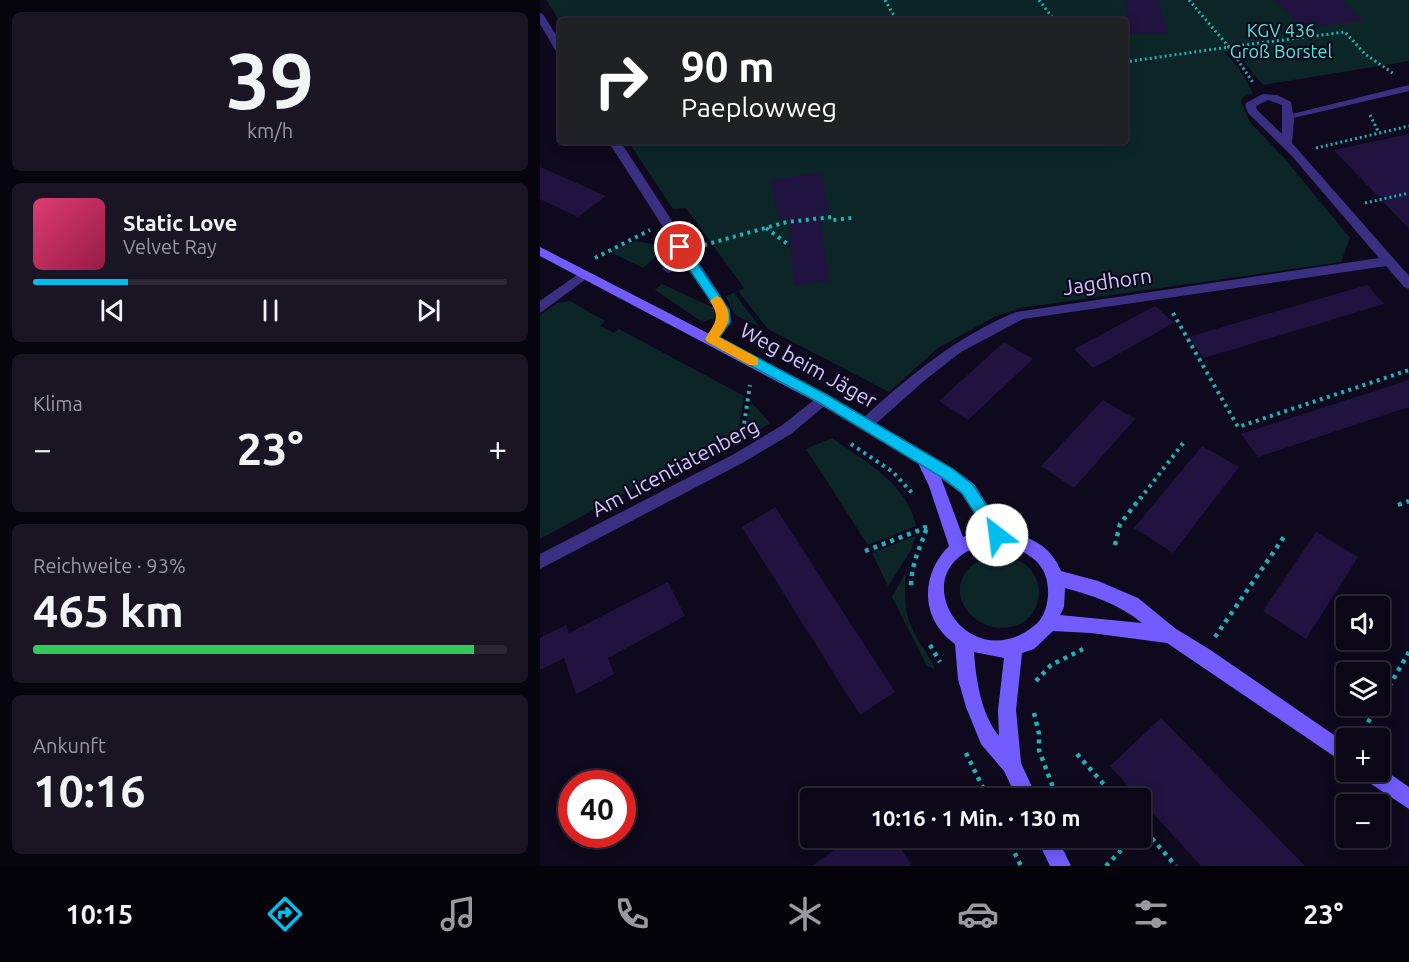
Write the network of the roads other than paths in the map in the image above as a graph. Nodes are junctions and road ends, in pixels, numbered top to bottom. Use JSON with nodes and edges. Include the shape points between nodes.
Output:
{"nodes":[{"id":1,"x":540,"y":16,"type":"edge"},
{"id":2,"x":558,"y":46,"type":"edge"},
{"id":3,"x":1409,"y":88,"type":"edge"},
{"id":4,"x":1289,"y":116,"type":"junction"},
{"id":5,"x":616,"y":144,"type":"edge"},
{"id":6,"x":1290,"y":149,"type":"junction"},
{"id":7,"x":540,"y":251,"type":"edge"},
{"id":8,"x":687,"y":257,"type":"junction"},
{"id":9,"x":1390,"y":261,"type":"junction"},
{"id":10,"x":668,"y":269,"type":"dead end"},
{"id":11,"x":581,"y":272,"type":"junction"},
{"id":12,"x":1409,"y":284,"type":"edge"},
{"id":13,"x":540,"y":308,"type":"edge"},
{"id":14,"x":712,"y":339,"type":"junction"},
{"id":15,"x":823,"y":399,"type":"junction"},
{"id":16,"x":866,"y":424,"type":"junction"},
{"id":17,"x":923,"y":460,"type":"junction"},
{"id":18,"x":997,"y":535,"type":"junction"},
{"id":19,"x":958,"y":547,"type":"junction"},
{"id":20,"x":540,"y":562,"type":"edge"},
{"id":21,"x":1058,"y":578,"type":"junction"},
{"id":22,"x":1050,"y":623,"type":"junction"},
{"id":23,"x":1170,"y":635,"type":"junction"},
{"id":24,"x":964,"y":640,"type":"junction"},
{"id":25,"x":1014,"y":647,"type":"junction"},
{"id":26,"x":1336,"y":747,"type":"edge"},
{"id":27,"x":1011,"y":764,"type":"junction"},
{"id":28,"x":1385,"y":782,"type":"edge"},
{"id":29,"x":1023,"y":788,"type":"edge"},
{"id":30,"x":1409,"y":799,"type":"edge"},
{"id":31,"x":1051,"y":848,"type":"edge"},
{"id":32,"x":1060,"y":866,"type":"edge"}],
"edges":[{"from":1,"to":2,"type":"street"},
{"from":3,"to":4,"type":"street"},
{"from":4,"to":6,"type":"street"},
{"from":4,"to":6,"type":"street","via":[[1287,104],[1281,99],[1262,97],[1250,105]]},
{"from":5,"to":8,"type":"street"},
{"from":6,"to":9,"type":"street"},
{"from":7,"to":11,"type":"street","name":"Weg beim Jäger"},
{"from":8,"to":10,"type":"street"},
{"from":8,"to":14,"type":"street","via":[[723,310],[724,322]]},
{"from":9,"to":12,"type":"street"},
{"from":9,"to":16,"type":"street","name":"Jagdhorn","via":[[1021,315],[946,353]]},
{"from":11,"to":13,"type":"street"},
{"from":11,"to":14,"type":"street","name":"Weg beim Jäger"},
{"from":14,"to":15,"type":"street","name":"Weg beim Jäger"},
{"from":15,"to":16,"type":"street","name":"Weg beim Jäger"},
{"from":15,"to":20,"type":"street","name":"Am Licentiatenberg","via":[[786,430],[739,458]]},
{"from":16,"to":17,"type":"street","name":"Weg beim Jäger"},
{"from":17,"to":18,"type":"street","name":"Weg beim Jäger","via":[[968,489]]},
{"from":17,"to":19,"type":"street","name":"Weg beim Jäger","via":[[937,485]]},
{"from":18,"to":19,"type":"street","via":[[976,538]]},
{"from":18,"to":21,"type":"street","via":[[1031,545],[1051,564]]},
{"from":19,"to":24,"type":"street","via":[[940,568],[934,591],[943,620]]},
{"from":21,"to":22,"type":"street","via":[[1060,593]]},
{"from":21,"to":23,"type":"street","via":[[1132,604]]},
{"from":22,"to":23,"type":"street"},
{"from":22,"to":25,"type":"street","via":[[1034,639]]},
{"from":23,"to":26,"type":"street"},
{"from":24,"to":25,"type":"street","via":[[989,649]]},
{"from":24,"to":27,"type":"street","via":[[967,679],[975,707],[988,736]]},
{"from":25,"to":27,"type":"street","via":[[1007,710]]},
{"from":27,"to":29,"type":"street"},
{"from":28,"to":30,"type":"street"},
{"from":31,"to":32,"type":"street"}]}
